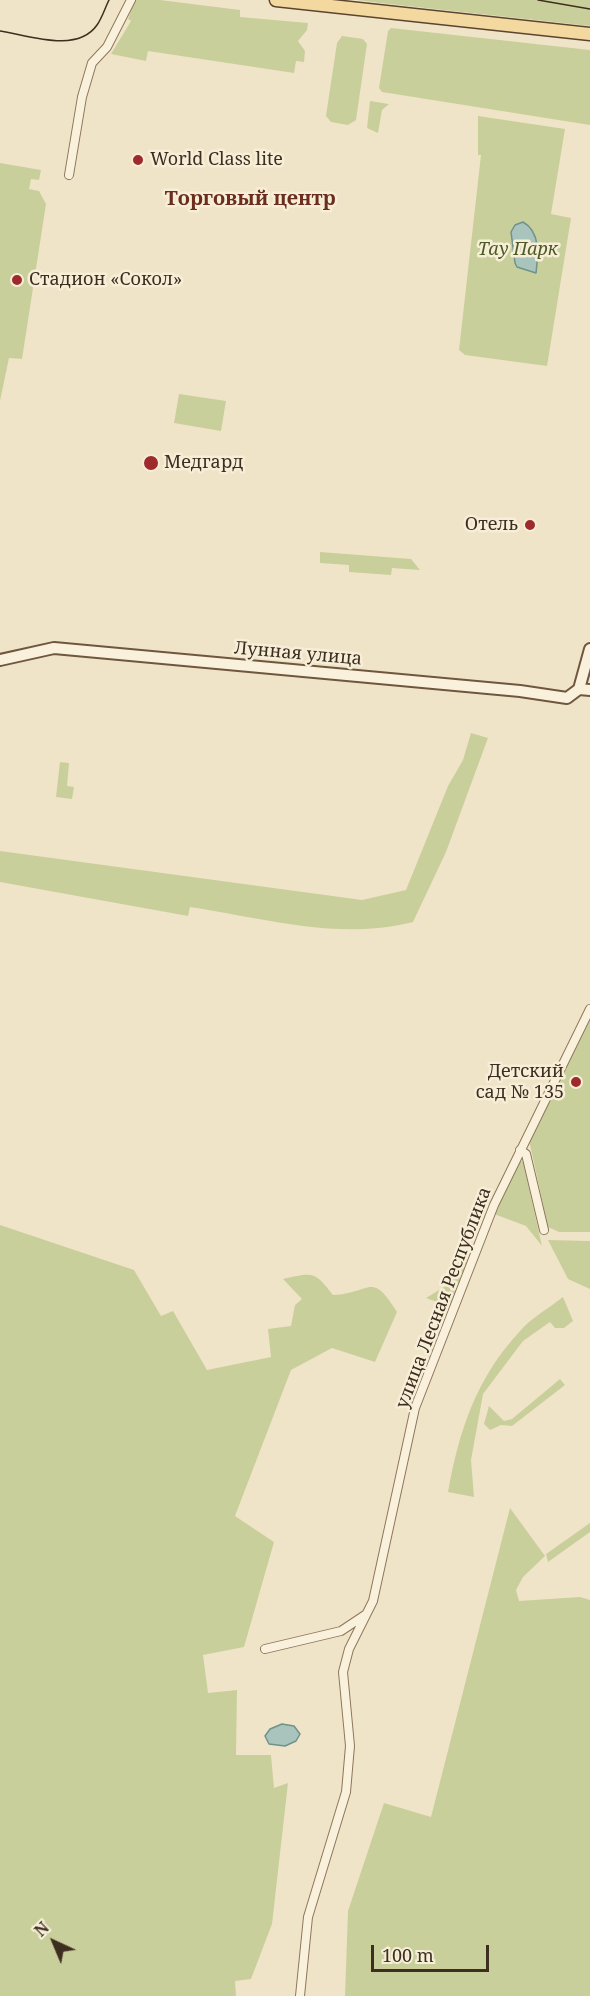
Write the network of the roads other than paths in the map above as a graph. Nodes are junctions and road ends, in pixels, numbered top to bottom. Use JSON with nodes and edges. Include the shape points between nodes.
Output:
{"nodes":[{"id":1,"x":131,"y":0,"type":"edge"},
{"id":2,"x":276,"y":0,"type":"edge"},
{"id":3,"x":590,"y":34,"type":"edge"},
{"id":4,"x":69,"y":176,"type":"dead end"},
{"id":5,"x":590,"y":649,"type":"edge"},
{"id":6,"x":0,"y":660,"type":"edge"},
{"id":7,"x":584,"y":689,"type":"edge"},
{"id":8,"x":590,"y":1009,"type":"edge"},
{"id":9,"x":520,"y":1150,"type":"junction"},
{"id":10,"x":544,"y":1230,"type":"dead end"},
{"id":11,"x":369,"y":1612,"type":"junction"},
{"id":12,"x":265,"y":1649,"type":"dead end"},
{"id":13,"x":300,"y":1996,"type":"edge"}],
"edges":[{"from":1,"to":4,"type":"street","via":[[106,47],[92,63],[82,97]]},
{"from":2,"to":3,"type":"main road"},
{"from":5,"to":7,"type":"street"},
{"from":6,"to":7,"type":"street","name":"Лунная улица","via":[[54,648],[567,698]]},
{"from":8,"to":9,"type":"street","name":"улица Лесная Республика"},
{"from":9,"to":10,"type":"street","via":[[526,1154]]},
{"from":9,"to":11,"type":"street","name":"улица Лесная Республика","via":[[474,1253],[415,1408]]},
{"from":11,"to":12,"type":"street","via":[[341,1631]]},
{"from":11,"to":13,"type":"street","name":"улица Лесная Республика","via":[[348,1649],[344,1672],[350,1746],[346,1792],[308,1917]]}]}
